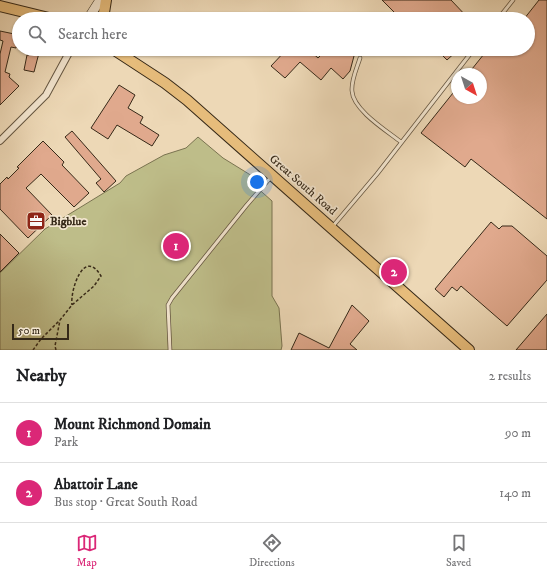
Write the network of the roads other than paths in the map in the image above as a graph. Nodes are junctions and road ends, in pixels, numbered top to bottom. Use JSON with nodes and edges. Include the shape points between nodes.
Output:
{"nodes":[{"id":1,"x":92,"y":0,"type":"edge"},
{"id":2,"x":100,"y":0,"type":"edge"},
{"id":3,"x":106,"y":0,"type":"edge"},
{"id":4,"x":513,"y":0,"type":"edge"},
{"id":5,"x":0,"y":6,"type":"edge"},
{"id":6,"x":24,"y":12,"type":"edge"},
{"id":7,"x":88,"y":12,"type":"edge"},
{"id":8,"x":91,"y":12,"type":"edge"},
{"id":9,"x":103,"y":12,"type":"edge"},
{"id":10,"x":504,"y":12,"type":"edge"},
{"id":11,"x":67,"y":56,"type":"edge"},
{"id":12,"x":124,"y":56,"type":"edge"},
{"id":13,"x":469,"y":56,"type":"edge"},
{"id":14,"x":360,"y":58,"type":"dead end"},
{"id":15,"x":0,"y":141,"type":"edge"},
{"id":16,"x":401,"y":142,"type":"junction"},
{"id":17,"x":272,"y":176,"type":"junction"},
{"id":18,"x":331,"y":228,"type":"junction"},
{"id":19,"x":170,"y":350,"type":"edge"},
{"id":20,"x":469,"y":350,"type":"edge"}],
"edges":[{"from":1,"to":7,"type":"main road"},
{"from":2,"to":8,"type":"main road"},
{"from":3,"to":9,"type":"main road"},
{"from":4,"to":10,"type":"lane"},
{"from":5,"to":6,"type":"main road"},
{"from":11,"to":15,"type":"street","via":[[46,95]]},
{"from":12,"to":17,"type":"main road","name":"Great South Road","via":[[187,100]]},
{"from":13,"to":16,"type":"lane"},
{"from":14,"to":16,"type":"lane","via":[[352,84],[355,102],[362,111]]},
{"from":16,"to":18,"type":"lane"},
{"from":17,"to":18,"type":"main road","name":"Great South Road"},
{"from":17,"to":19,"type":"lane","via":[[172,298],[168,305]]},
{"from":18,"to":20,"type":"main road","name":"Great South Road"}]}
